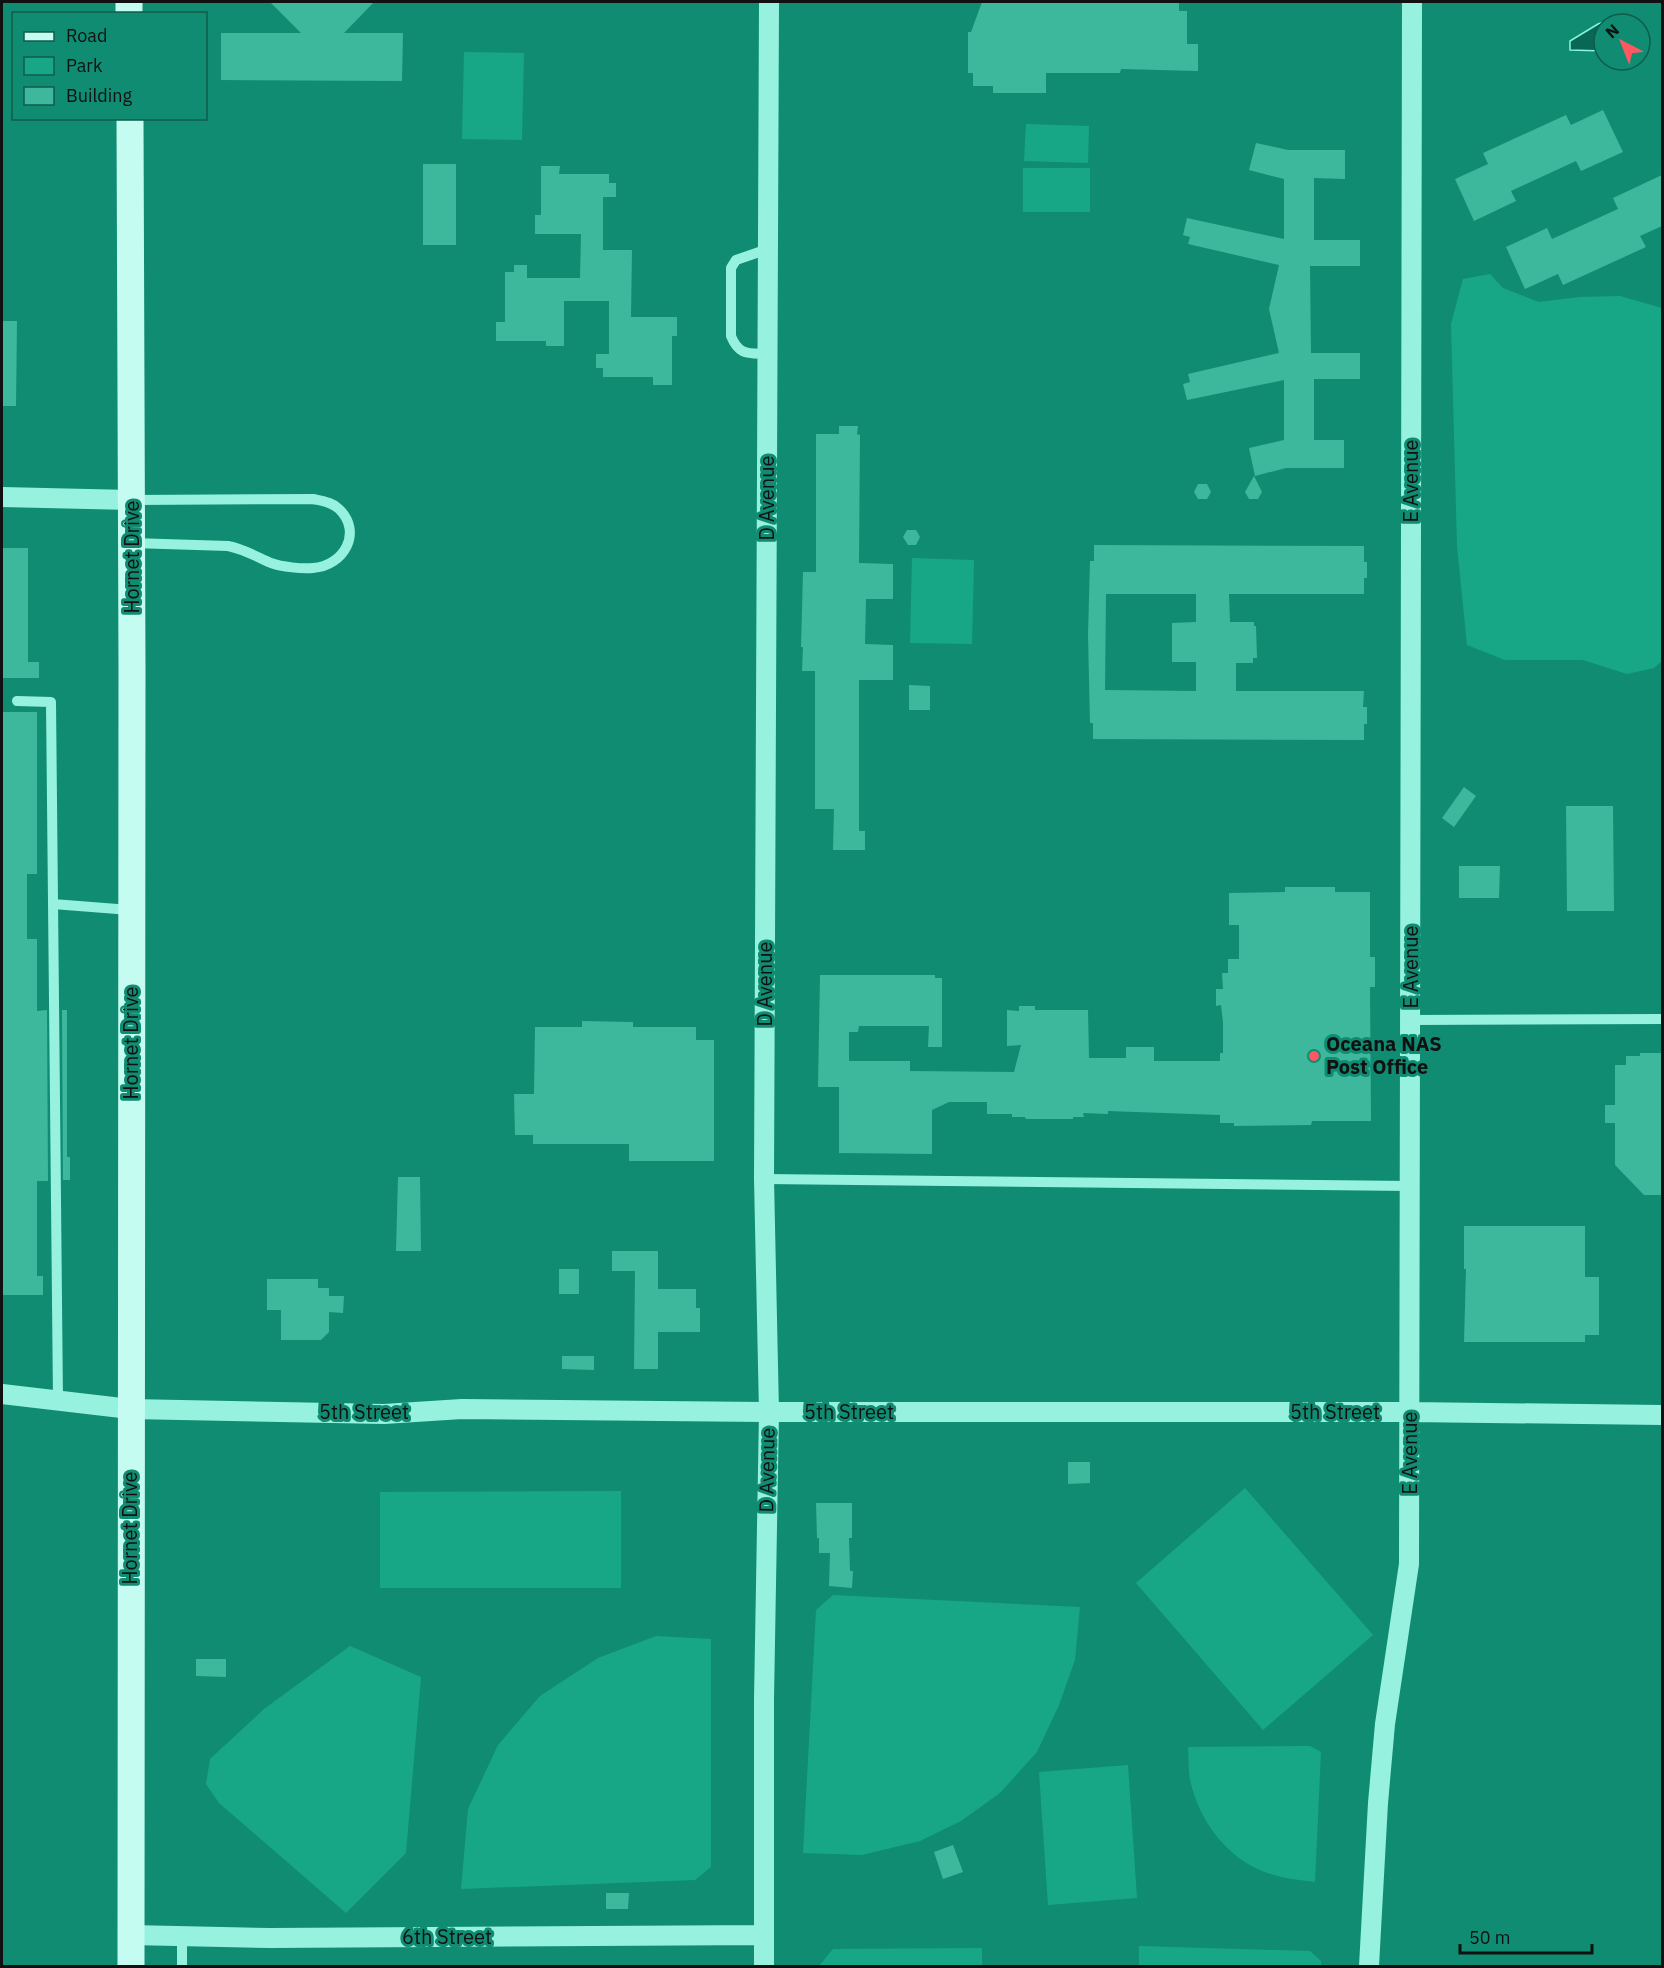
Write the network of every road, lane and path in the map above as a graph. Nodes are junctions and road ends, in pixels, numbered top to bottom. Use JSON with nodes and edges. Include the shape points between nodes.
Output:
{"nodes":[{"id":1,"x":769,"y":2,"type":"edge"},
{"id":2,"x":1412,"y":2,"type":"edge"},
{"id":3,"x":130,"y":120,"type":"edge"},
{"id":4,"x":768,"y":249,"type":"junction"},
{"id":5,"x":767,"y":354,"type":"junction"},
{"id":6,"x":2,"y":497,"type":"edge"},
{"id":7,"x":131,"y":500,"type":"junction"},
{"id":8,"x":132,"y":543,"type":"junction"},
{"id":9,"x":17,"y":701,"type":"dead end"},
{"id":10,"x":53,"y":904,"type":"junction"},
{"id":11,"x":131,"y":910,"type":"junction"},
{"id":12,"x":1662,"y":1019,"type":"edge"},
{"id":13,"x":1410,"y":1020,"type":"junction"},
{"id":14,"x":764,"y":1179,"type":"junction"},
{"id":15,"x":1410,"y":1186,"type":"junction"},
{"id":16,"x":2,"y":1394,"type":"edge"},
{"id":17,"x":58,"y":1401,"type":"junction"},
{"id":18,"x":130,"y":1409,"type":"junction"},
{"id":19,"x":769,"y":1412,"type":"junction"},
{"id":20,"x":1410,"y":1412,"type":"junction"},
{"id":21,"x":1662,"y":1415,"type":"edge"},
{"id":22,"x":131,"y":1935,"type":"junction"},
{"id":23,"x":764,"y":1935,"type":"junction"},
{"id":24,"x":182,"y":1936,"type":"junction"},
{"id":25,"x":131,"y":1966,"type":"edge"},
{"id":26,"x":182,"y":1966,"type":"edge"},
{"id":27,"x":764,"y":1966,"type":"edge"},
{"id":28,"x":1369,"y":1966,"type":"edge"}],
"edges":[{"from":1,"to":4,"type":"street","name":"D Avenue"},
{"from":2,"to":13,"type":"street","name":"E Avenue"},
{"from":3,"to":7,"type":"main road","name":"Hornet Drive"},
{"from":4,"to":5,"type":"street","name":"D Avenue"},
{"from":4,"to":5,"type":"lane","via":[[736,260],[730,268],[731,336],[743,352]]},
{"from":5,"to":14,"type":"street","name":"D Avenue"},
{"from":6,"to":7,"type":"street"},
{"from":7,"to":8,"type":"main road","name":"Hornet Drive"},
{"from":7,"to":8,"type":"lane","via":[[313,499],[338,508],[348,520],[351,536],[338,558],[313,568],[274,564],[228,546]]},
{"from":8,"to":11,"type":"main road","name":"Hornet Drive"},
{"from":9,"to":10,"type":"lane","via":[[51,702]]},
{"from":10,"to":11,"type":"lane"},
{"from":10,"to":17,"type":"lane"},
{"from":11,"to":18,"type":"main road","name":"Hornet Drive"},
{"from":12,"to":13,"type":"lane"},
{"from":13,"to":15,"type":"street","name":"E Avenue"},
{"from":14,"to":15,"type":"lane"},
{"from":14,"to":19,"type":"street","name":"D Avenue"},
{"from":15,"to":20,"type":"street","name":"E Avenue"},
{"from":16,"to":17,"type":"street","name":"5th Street"},
{"from":17,"to":18,"type":"street","name":"5th Street"},
{"from":18,"to":19,"type":"street","name":"5th Street","via":[[384,1414],[462,1409]]},
{"from":18,"to":22,"type":"main road","name":"Hornet Drive"},
{"from":19,"to":20,"type":"street","name":"5th Street"},
{"from":19,"to":23,"type":"street","name":"D Avenue"},
{"from":20,"to":21,"type":"street","name":"5th Street"},
{"from":20,"to":28,"type":"street","name":"E Avenue","via":[[1409,1564],[1385,1724]]},
{"from":22,"to":24,"type":"street","name":"6th Street"},
{"from":22,"to":25,"type":"main road","name":"Hornet Drive"},
{"from":23,"to":24,"type":"street","name":"6th Street"},
{"from":23,"to":27,"type":"street","name":"D Avenue"},
{"from":24,"to":26,"type":"lane"}]}
